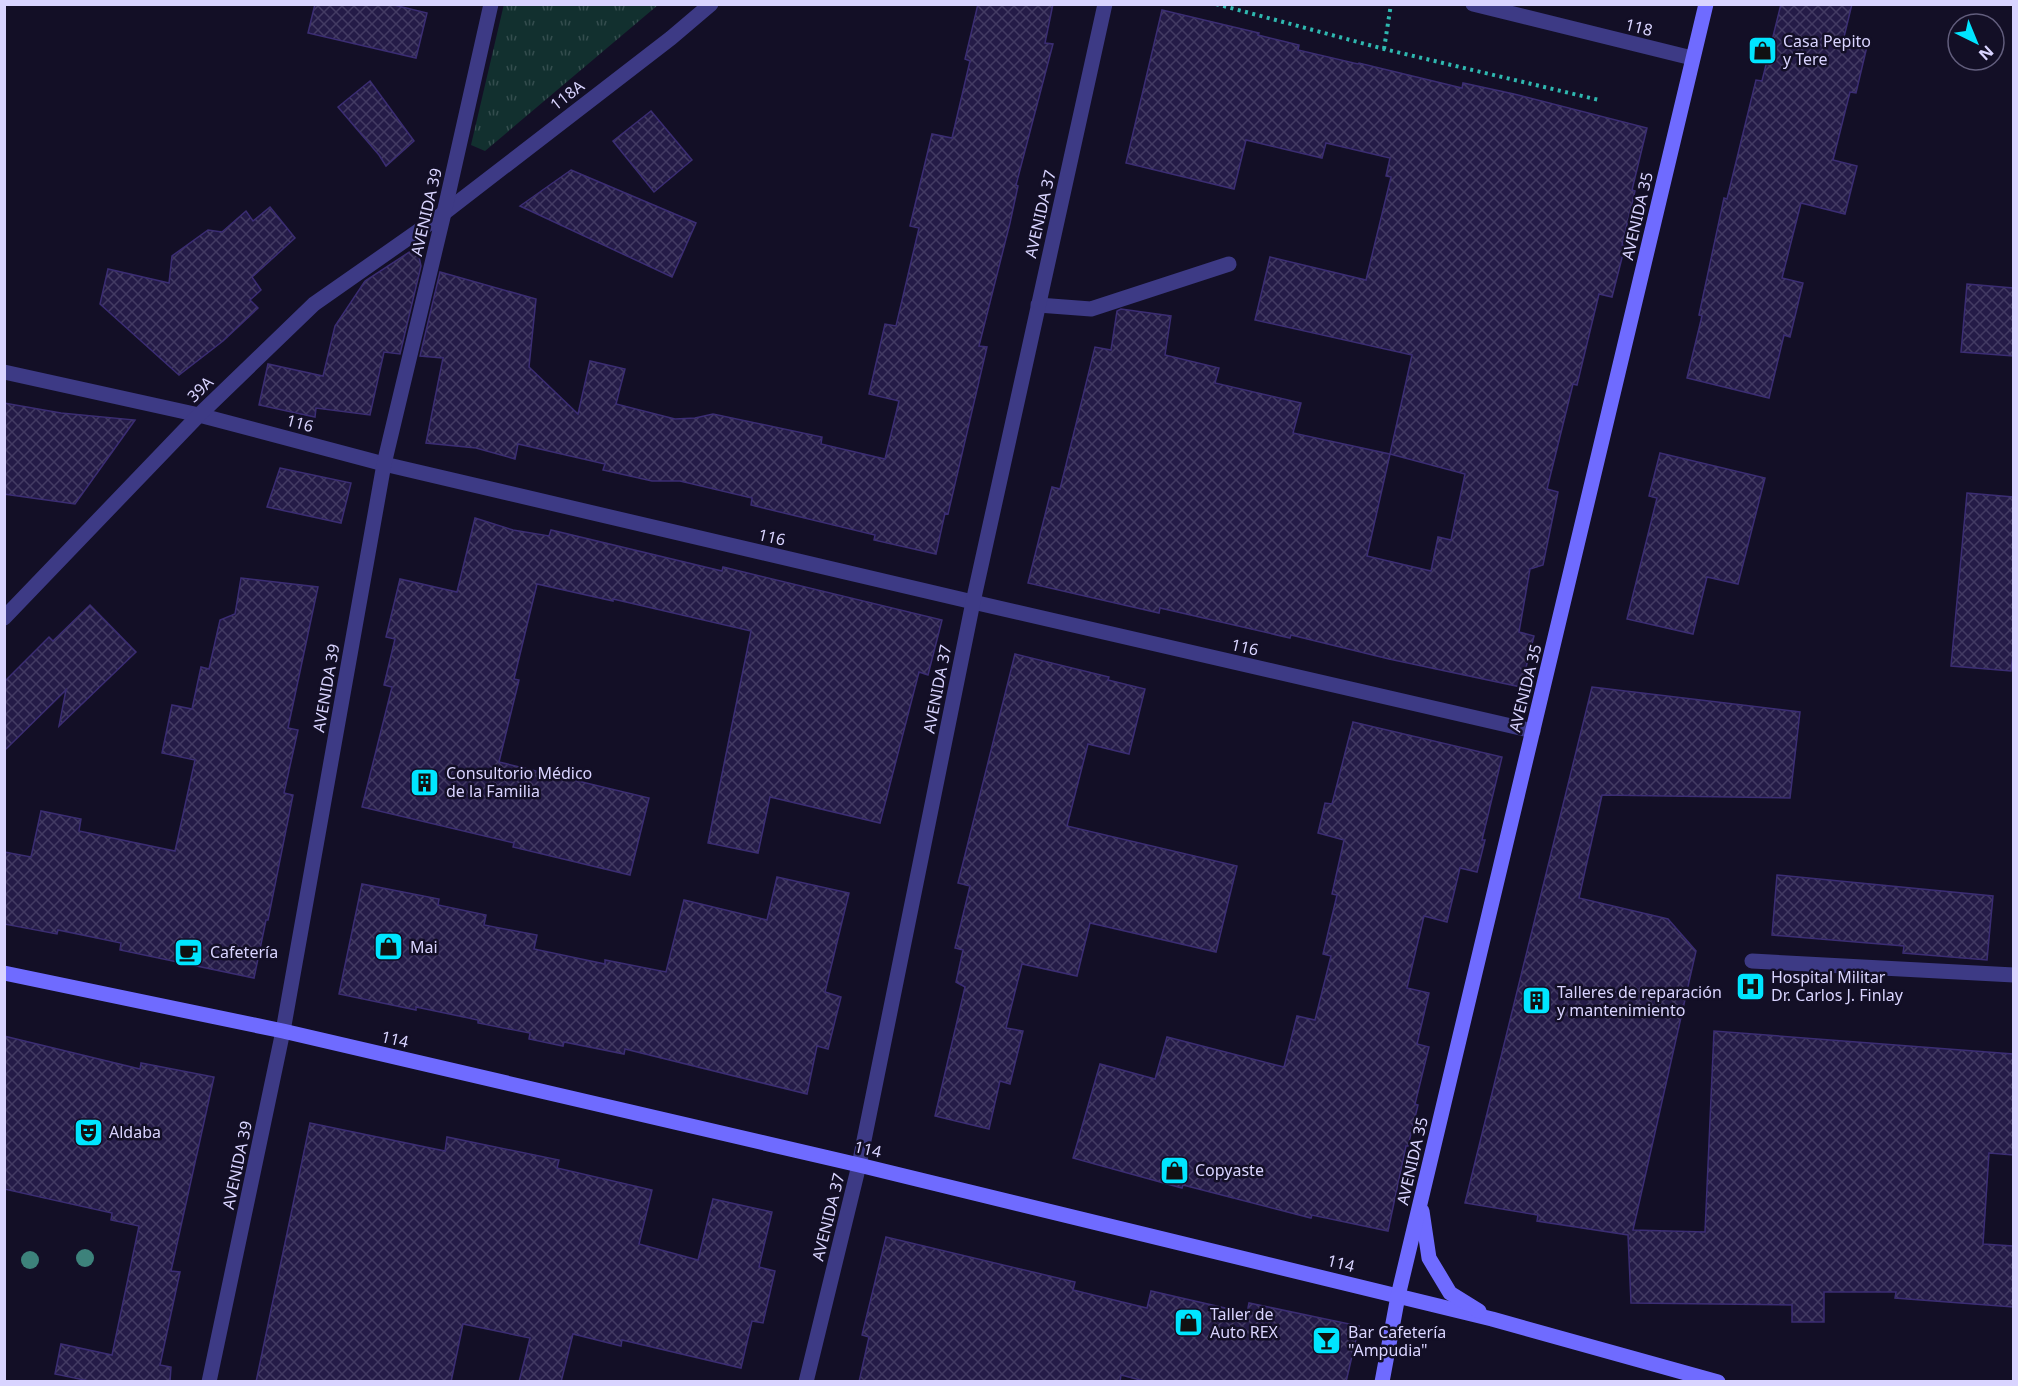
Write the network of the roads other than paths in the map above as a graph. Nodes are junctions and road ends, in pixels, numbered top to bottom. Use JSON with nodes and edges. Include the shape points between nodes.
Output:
{"nodes":[{"id":1,"x":491,"y":4,"type":"edge"},
{"id":2,"x":711,"y":4,"type":"edge"},
{"id":3,"x":1105,"y":4,"type":"edge"},
{"id":4,"x":1473,"y":4,"type":"edge"},
{"id":5,"x":1706,"y":4,"type":"edge"},
{"id":6,"x":1692,"y":58,"type":"junction"},
{"id":7,"x":444,"y":213,"type":"junction"},
{"id":8,"x":1230,"y":264,"type":"dead end"},
{"id":9,"x":1038,"y":305,"type":"junction"},
{"id":10,"x":4,"y":372,"type":"edge"},
{"id":11,"x":199,"y":415,"type":"junction"},
{"id":12,"x":384,"y":464,"type":"junction"},
{"id":13,"x":972,"y":602,"type":"junction"},
{"id":14,"x":4,"y":618,"type":"edge"},
{"id":15,"x":1533,"y":731,"type":"junction"},
{"id":16,"x":1752,"y":962,"type":"dead end"},
{"id":17,"x":4,"y":973,"type":"edge"},
{"id":18,"x":2013,"y":975,"type":"edge"},
{"id":19,"x":284,"y":1031,"type":"junction"},
{"id":20,"x":859,"y":1166,"type":"junction"},
{"id":21,"x":1421,"y":1203,"type":"junction"},
{"id":22,"x":1398,"y":1296,"type":"junction"},
{"id":23,"x":1492,"y":1319,"type":"junction"},
{"id":24,"x":210,"y":1382,"type":"edge"},
{"id":25,"x":806,"y":1382,"type":"edge"},
{"id":26,"x":1382,"y":1382,"type":"edge"},
{"id":27,"x":1718,"y":1382,"type":"edge"}],
"edges":[{"from":1,"to":7,"type":"street","name":"AVENIDA 39"},
{"from":2,"to":7,"type":"street","name":"118A"},
{"from":3,"to":9,"type":"street","name":"AVENIDA 37"},
{"from":4,"to":6,"type":"street","name":"118"},
{"from":5,"to":6,"type":"main road","name":"AVENIDA 35"},
{"from":6,"to":15,"type":"main road","name":"AVENIDA 35"},
{"from":7,"to":11,"type":"street","name":"39A","via":[[314,304]]},
{"from":7,"to":12,"type":"street","name":"AVENIDA 39"},
{"from":8,"to":9,"type":"street","via":[[1091,309]]},
{"from":9,"to":13,"type":"street","name":"AVENIDA 37"},
{"from":10,"to":11,"type":"street","name":"116"},
{"from":11,"to":12,"type":"street","name":"116"},
{"from":11,"to":14,"type":"street","name":"39A"},
{"from":12,"to":13,"type":"street","name":"116"},
{"from":12,"to":19,"type":"street","name":"AVENIDA 39"},
{"from":13,"to":15,"type":"street","name":"116"},
{"from":13,"to":20,"type":"street","name":"AVENIDA 37"},
{"from":15,"to":21,"type":"main road","name":"AVENIDA 35"},
{"from":16,"to":18,"type":"street"},
{"from":17,"to":19,"type":"main road","name":"114"},
{"from":19,"to":20,"type":"main road","name":"114"},
{"from":19,"to":24,"type":"street","name":"AVENIDA 39"},
{"from":20,"to":22,"type":"main road","name":"114"},
{"from":20,"to":25,"type":"street","name":"AVENIDA 37"},
{"from":21,"to":22,"type":"main road","name":"AVENIDA 35"},
{"from":21,"to":23,"type":"main road","via":[[1429,1258],[1449,1293]]},
{"from":22,"to":23,"type":"main road","name":"114"},
{"from":22,"to":26,"type":"main road","name":"AVENIDA 35"},
{"from":23,"to":27,"type":"main road","name":"114"}]}
